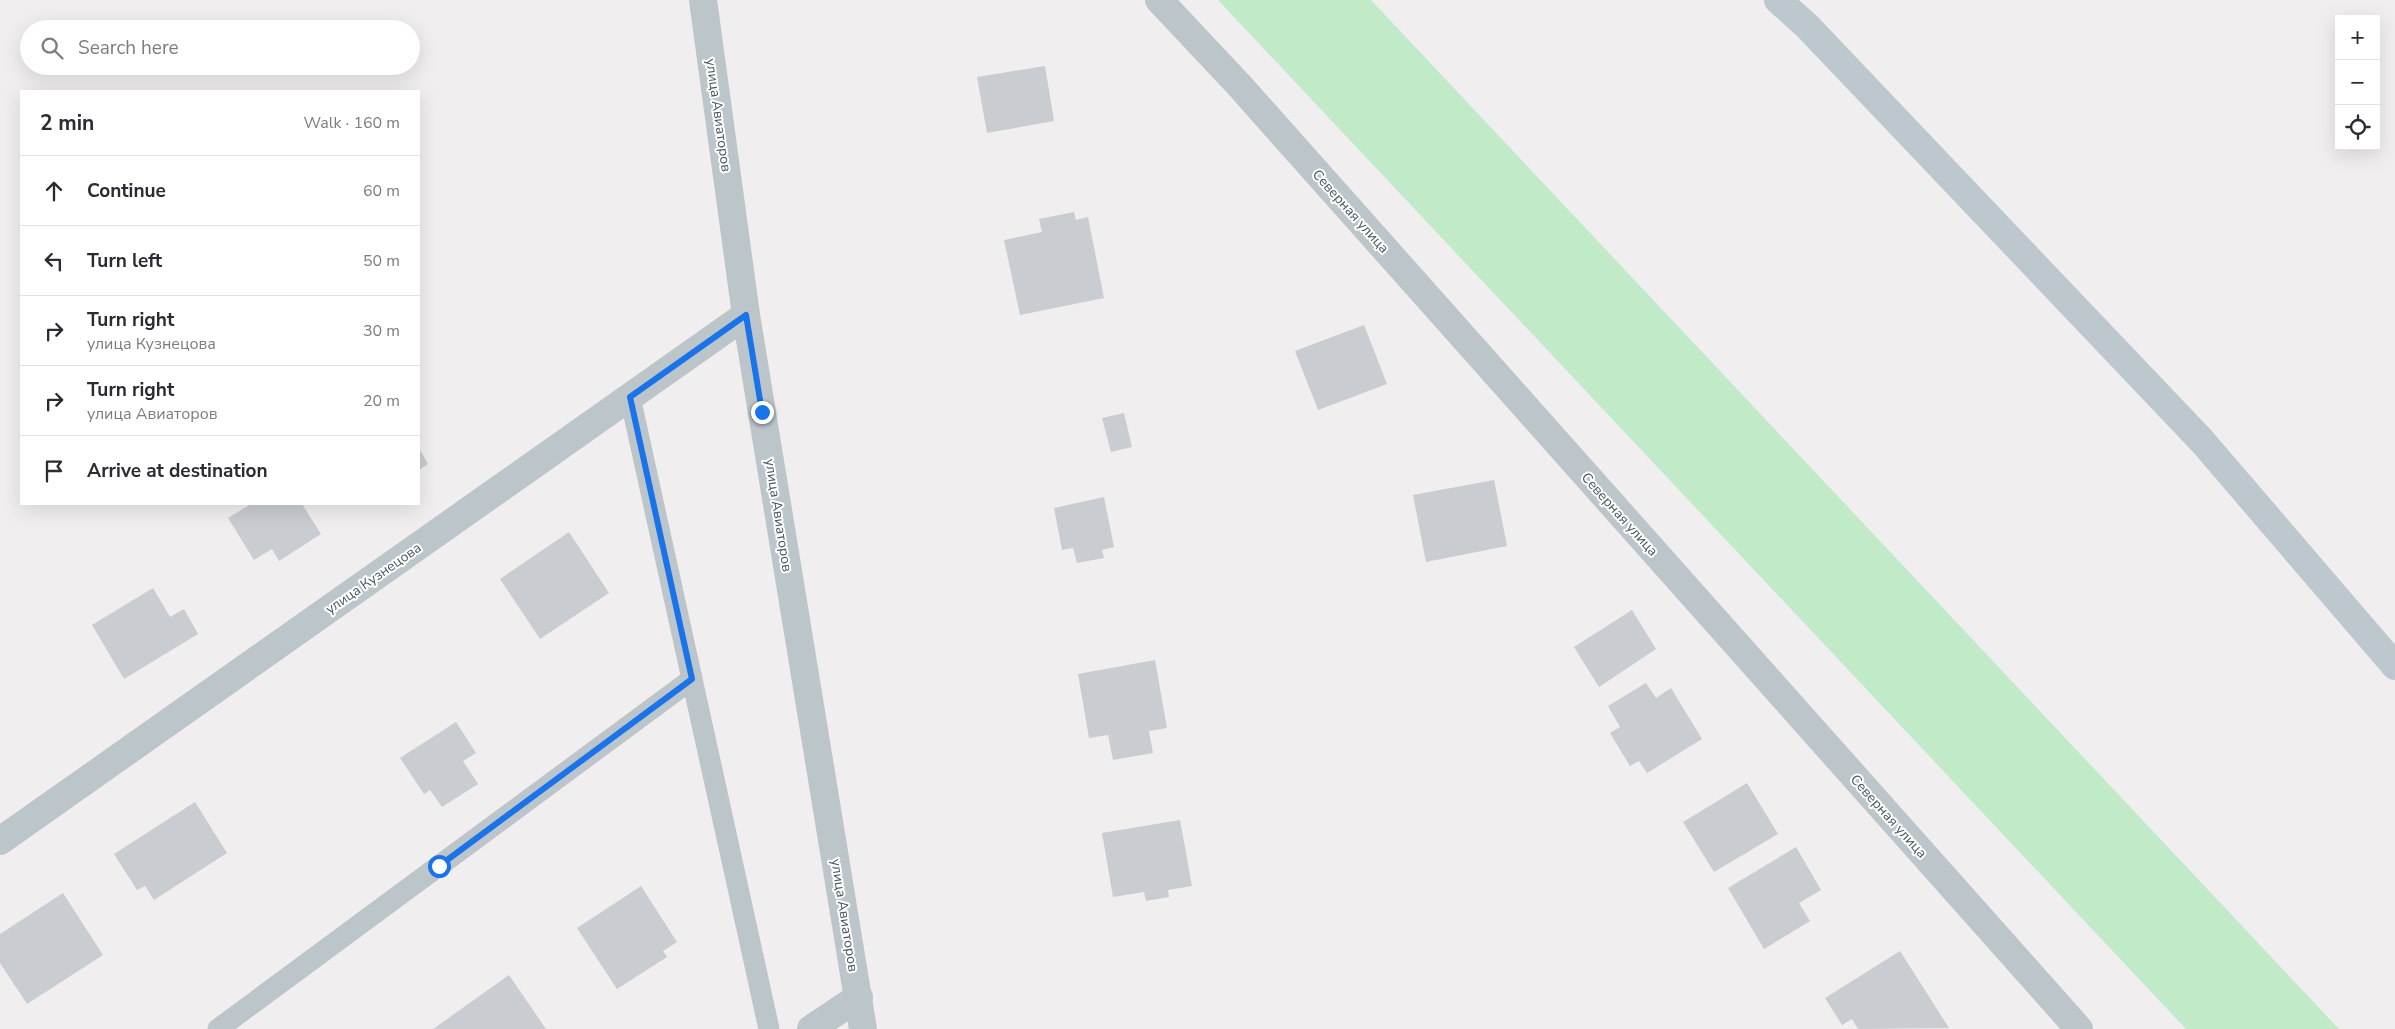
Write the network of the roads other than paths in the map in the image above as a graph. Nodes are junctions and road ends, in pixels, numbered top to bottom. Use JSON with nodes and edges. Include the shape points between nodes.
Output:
{"nodes":[{"id":1,"x":1159,"y":0,"type":"edge"},
{"id":2,"x":1778,"y":0,"type":"edge"},
{"id":3,"x":706,"y":2,"type":"edge"},
{"id":4,"x":746,"y":315,"type":"junction"},
{"id":5,"x":630,"y":397,"type":"junction"},
{"id":6,"x":2395,"y":666,"type":"edge"},
{"id":7,"x":692,"y":679,"type":"junction"},
{"id":8,"x":0,"y":841,"type":"edge"},
{"id":9,"x":859,"y":997,"type":"junction"},
{"id":10,"x":218,"y":1029,"type":"edge"},
{"id":11,"x":770,"y":1029,"type":"edge"},
{"id":12,"x":811,"y":1029,"type":"edge"},
{"id":13,"x":863,"y":1029,"type":"edge"},
{"id":14,"x":2079,"y":1029,"type":"edge"}],
"edges":[{"from":1,"to":14,"type":"street","name":"Северная улица","via":[[1239,85]]},
{"from":2,"to":6,"type":"main road","via":[[2202,442]]},
{"from":3,"to":4,"type":"street","name":"улица Авиаторов"},
{"from":4,"to":5,"type":"street","name":"улица Кузнецова"},
{"from":4,"to":9,"type":"street","name":"улица Авиаторов"},
{"from":5,"to":7,"type":"lane"},
{"from":5,"to":8,"type":"street","name":"улица Кузнецова"},
{"from":7,"to":10,"type":"lane"},
{"from":7,"to":11,"type":"lane"},
{"from":9,"to":12,"type":"street"},
{"from":9,"to":13,"type":"street","name":"улица Авиаторов"}]}
